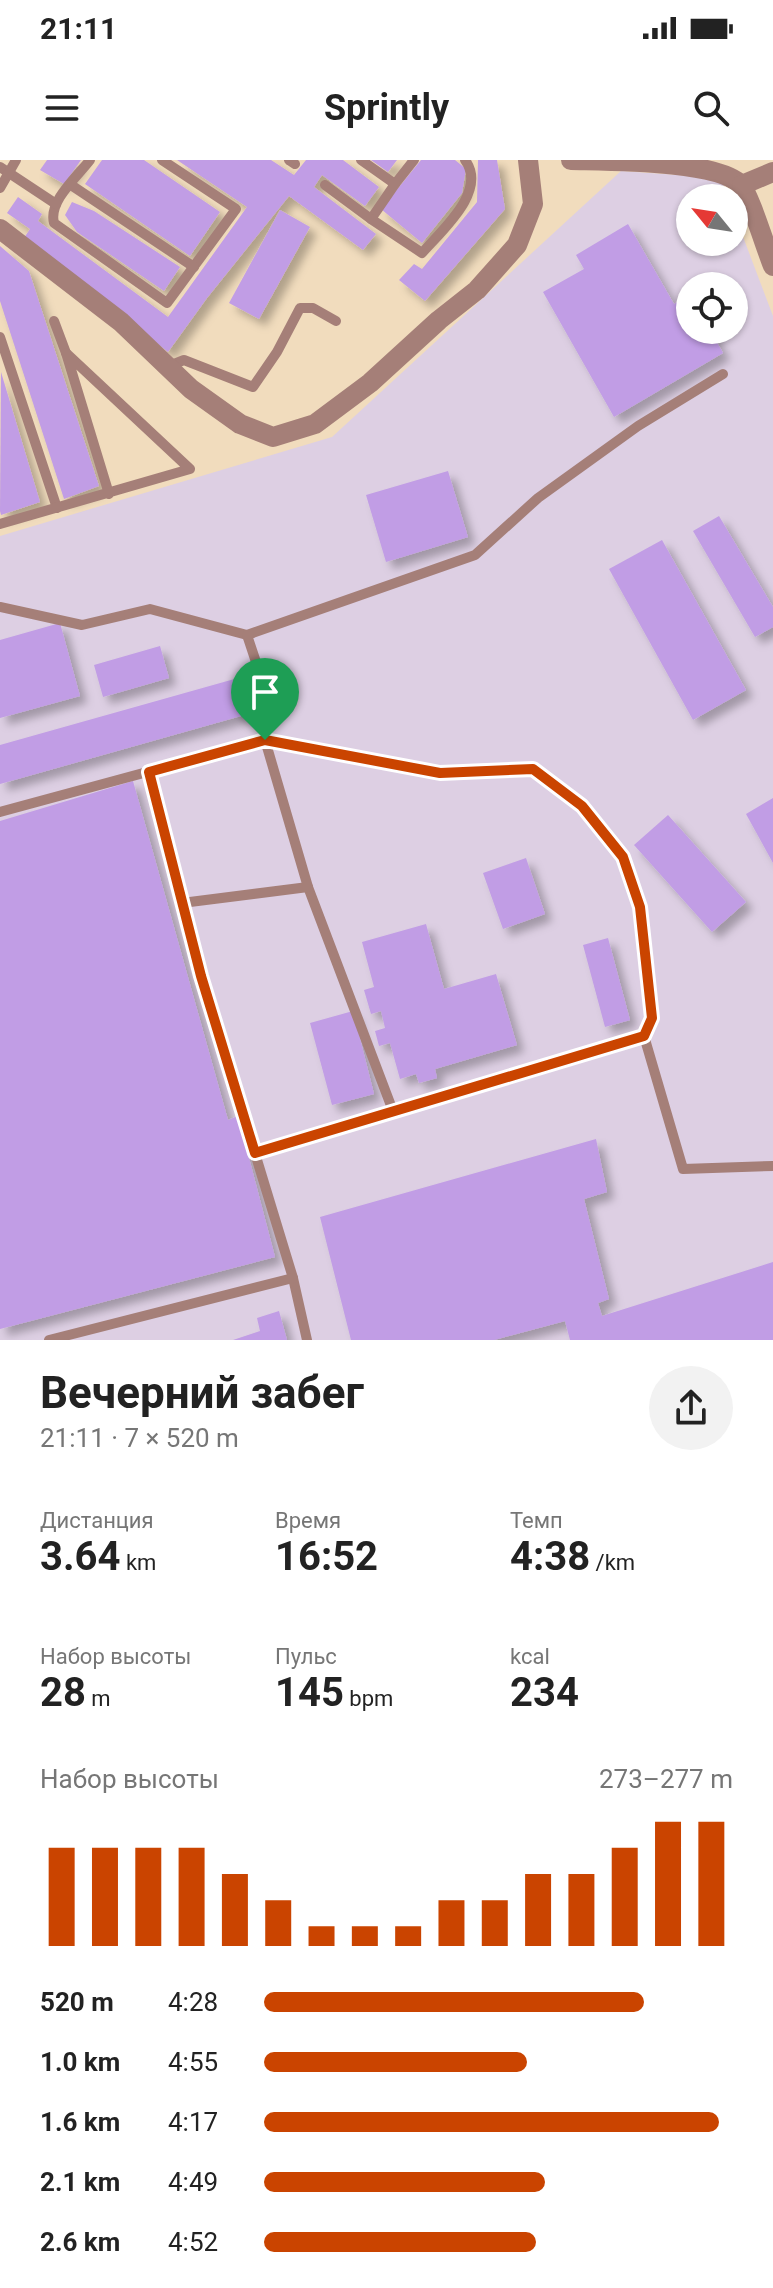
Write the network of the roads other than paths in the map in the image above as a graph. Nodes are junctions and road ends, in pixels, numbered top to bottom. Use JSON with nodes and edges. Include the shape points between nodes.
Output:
{"nodes":[{"id":1,"x":16,"y":160,"type":"edge"},
{"id":2,"x":90,"y":160,"type":"edge"},
{"id":3,"x":162,"y":160,"type":"edge"},
{"id":4,"x":361,"y":160,"type":"edge"},
{"id":5,"x":414,"y":160,"type":"edge"},
{"id":6,"x":465,"y":160,"type":"edge"},
{"id":7,"x":528,"y":160,"type":"edge"},
{"id":8,"x":574,"y":160,"type":"edge"},
{"id":9,"x":4,"y":170,"type":"edge"},
{"id":10,"x":773,"y":172,"type":"edge"},
{"id":11,"x":395,"y":184,"type":"junction"},
{"id":12,"x":741,"y":184,"type":"edge"},
{"id":13,"x":744,"y":184,"type":"edge"},
{"id":14,"x":71,"y":185,"type":"junction"},
{"id":15,"x":325,"y":185,"type":"dead end"},
{"id":16,"x":0,"y":188,"type":"edge"},
{"id":17,"x":748,"y":201,"type":"edge"},
{"id":18,"x":56,"y":204,"type":"junction"},
{"id":19,"x":371,"y":219,"type":"junction"},
{"id":20,"x":0,"y":229,"type":"edge"},
{"id":21,"x":773,"y":266,"type":"edge"},
{"id":22,"x":194,"y":267,"type":"junction"},
{"id":23,"x":54,"y":321,"type":"dead end"},
{"id":24,"x":336,"y":321,"type":"dead end"},
{"id":25,"x":0,"y":337,"type":"edge"},
{"id":26,"x":66,"y":353,"type":"junction"},
{"id":27,"x":169,"y":366,"type":"junction"},
{"id":28,"x":723,"y":374,"type":"dead end"},
{"id":29,"x":109,"y":494,"type":"junction"},
{"id":30,"x":57,"y":508,"type":"junction"},
{"id":31,"x":0,"y":524,"type":"edge"},
{"id":32,"x":0,"y":607,"type":"edge"},
{"id":33,"x":247,"y":635,"type":"junction"},
{"id":34,"x":265,"y":740,"type":"junction"},
{"id":35,"x":149,"y":772,"type":"junction"},
{"id":36,"x":0,"y":812,"type":"edge"},
{"id":37,"x":308,"y":887,"type":"junction"},
{"id":38,"x":182,"y":903,"type":"junction"},
{"id":39,"x":644,"y":1036,"type":"junction"},
{"id":40,"x":393,"y":1111,"type":"junction"},
{"id":41,"x":255,"y":1153,"type":"junction"},
{"id":42,"x":773,"y":1166,"type":"edge"},
{"id":43,"x":293,"y":1278,"type":"junction"},
{"id":44,"x":49,"y":1340,"type":"edge"},
{"id":45,"x":307,"y":1340,"type":"edge"}],
"edges":[{"from":1,"to":9,"type":"lane"},
{"from":2,"to":14,"type":"lane"},
{"from":3,"to":22,"type":"lane","via":[[236,209]]},
{"from":4,"to":11,"type":"lane"},
{"from":5,"to":11,"type":"lane"},
{"from":6,"to":19,"type":"lane","via":[[472,169],[470,195],[422,253]]},
{"from":7,"to":27,"type":"street","via":[[533,204],[517,245],[477,290],[315,424],[273,437],[240,424]]},
{"from":8,"to":12,"type":"street","via":[[690,163]]},
{"from":9,"to":16,"type":"lane"},
{"from":9,"to":18,"type":"lane"},
{"from":10,"to":13,"type":"street"},
{"from":11,"to":19,"type":"lane"},
{"from":14,"to":18,"type":"lane"},
{"from":14,"to":22,"type":"lane"},
{"from":15,"to":19,"type":"lane"},
{"from":17,"to":21,"type":"street"},
{"from":18,"to":22,"type":"lane","via":[[54,223],[167,303]]},
{"from":20,"to":27,"type":"street"},
{"from":23,"to":26,"type":"lane"},
{"from":24,"to":27,"type":"lane","via":[[313,308],[300,308],[253,387],[184,360]]},
{"from":25,"to":30,"type":"lane"},
{"from":26,"to":29,"type":"lane"},
{"from":26,"to":29,"type":"lane","via":[[190,469]]},
{"from":28,"to":33,"type":"lane","via":[[626,434],[538,498],[475,555]]},
{"from":29,"to":30,"type":"lane"},
{"from":30,"to":31,"type":"lane"},
{"from":32,"to":33,"type":"lane","via":[[82,625],[150,609]]},
{"from":33,"to":34,"type":"lane","via":[[262,680]]},
{"from":34,"to":35,"type":"lane"},
{"from":34,"to":37,"type":"lane"},
{"from":34,"to":39,"type":"lane","via":[[440,773],[533,769],[582,806],[623,857],[640,907],[652,1018]]},
{"from":35,"to":36,"type":"lane"},
{"from":35,"to":38,"type":"lane"},
{"from":37,"to":38,"type":"lane"},
{"from":37,"to":40,"type":"lane"},
{"from":38,"to":41,"type":"lane"},
{"from":39,"to":40,"type":"lane"},
{"from":39,"to":42,"type":"lane","via":[[683,1169]]},
{"from":40,"to":41,"type":"lane"},
{"from":41,"to":43,"type":"lane"},
{"from":43,"to":44,"type":"lane"},
{"from":43,"to":45,"type":"lane"}]}
